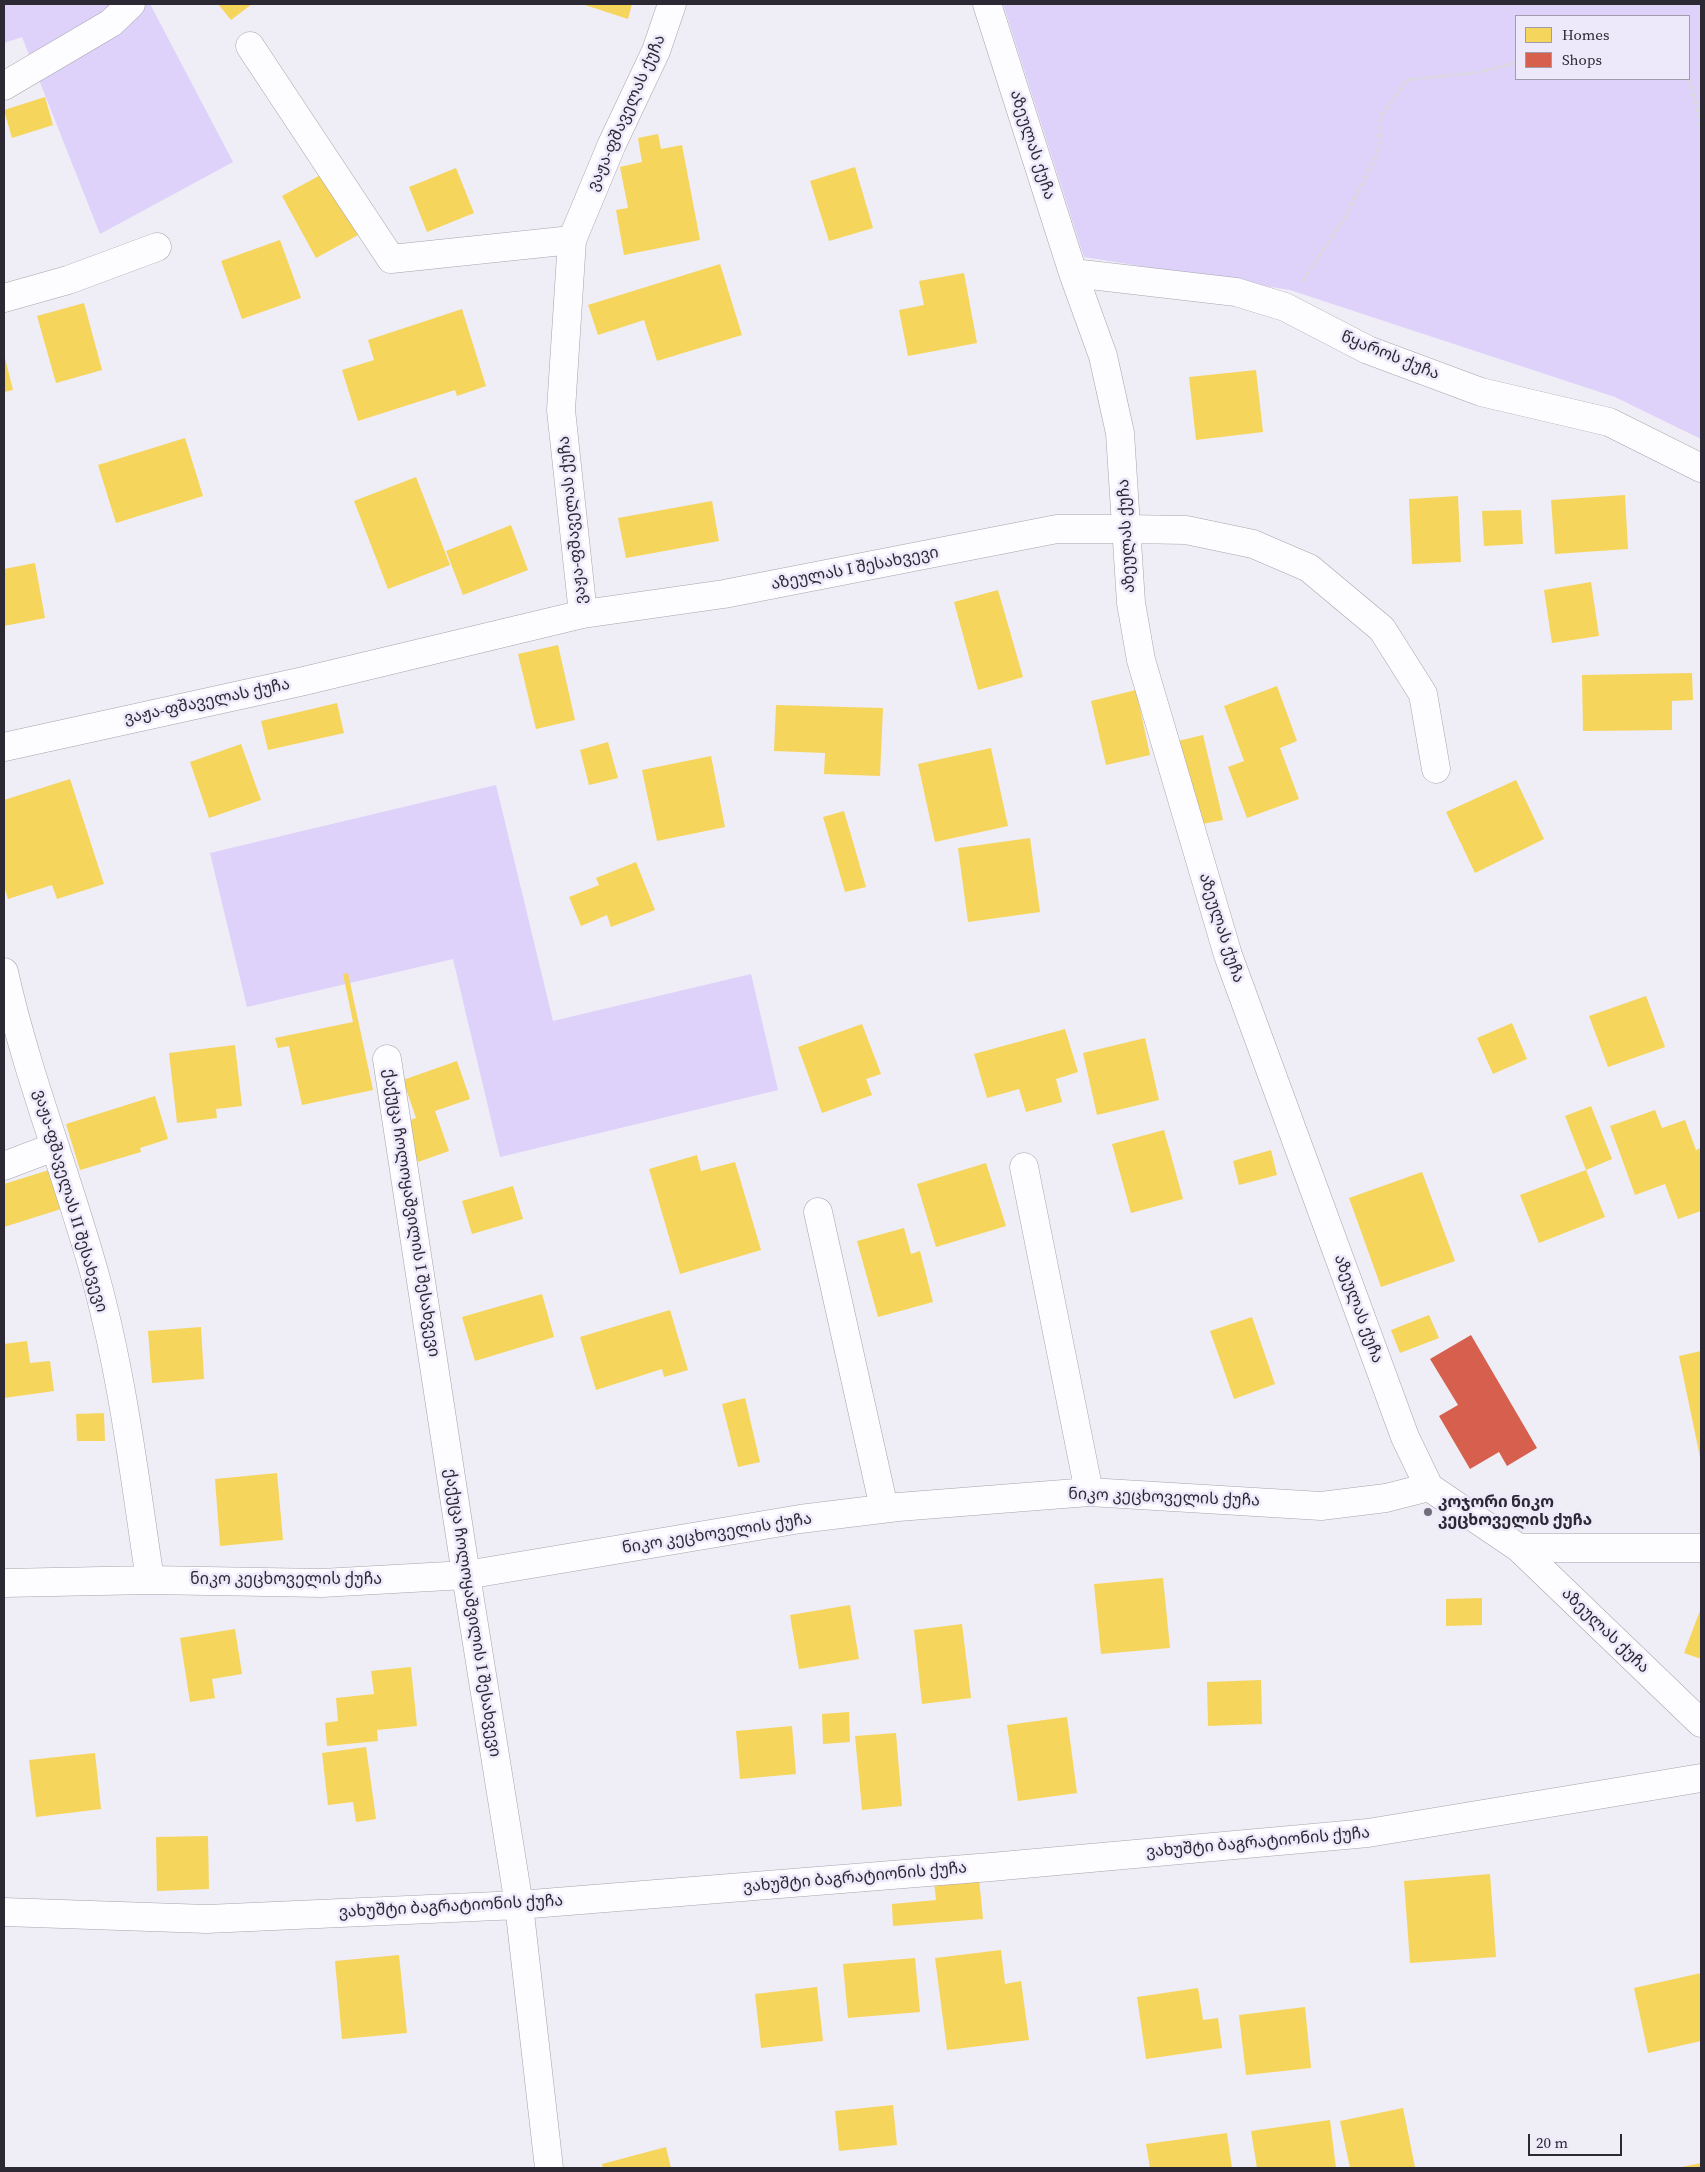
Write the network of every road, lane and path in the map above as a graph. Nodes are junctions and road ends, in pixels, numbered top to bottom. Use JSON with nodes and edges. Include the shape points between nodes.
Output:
{"nodes":[{"id":1,"x":131,"y":4,"type":"edge"},
{"id":2,"x":672,"y":4,"type":"edge"},
{"id":3,"x":987,"y":4,"type":"edge"},
{"id":4,"x":250,"y":46,"type":"dead end"},
{"id":5,"x":1515,"y":63,"type":"edge"},
{"id":6,"x":1690,"y":80,"type":"edge"},
{"id":7,"x":4,"y":86,"type":"edge"},
{"id":8,"x":1701,"y":140,"type":"edge"},
{"id":9,"x":572,"y":240,"type":"junction"},
{"id":10,"x":157,"y":247,"type":"dead end"},
{"id":11,"x":1072,"y":272,"type":"junction"},
{"id":12,"x":4,"y":298,"type":"edge"},
{"id":13,"x":1285,"y":307,"type":"junction"},
{"id":14,"x":1701,"y":468,"type":"edge"},
{"id":15,"x":1126,"y":529,"type":"junction"},
{"id":16,"x":583,"y":614,"type":"junction"},
{"id":17,"x":4,"y":747,"type":"edge"},
{"id":18,"x":1436,"y":769,"type":"dead end"},
{"id":19,"x":4,"y":972,"type":"edge"},
{"id":20,"x":387,"y":1059,"type":"dead end"},
{"id":21,"x":54,"y":1147,"type":"junction"},
{"id":22,"x":4,"y":1166,"type":"edge"},
{"id":23,"x":1024,"y":1167,"type":"dead end"},
{"id":24,"x":818,"y":1212,"type":"dead end"},
{"id":25,"x":1429,"y":1487,"type":"junction"},
{"id":26,"x":1089,"y":1492,"type":"junction"},
{"id":27,"x":884,"y":1508,"type":"junction"},
{"id":28,"x":1519,"y":1548,"type":"junction"},
{"id":29,"x":1701,"y":1548,"type":"edge"},
{"id":30,"x":466,"y":1575,"type":"junction"},
{"id":31,"x":150,"y":1580,"type":"junction"},
{"id":32,"x":4,"y":1583,"type":"edge"},
{"id":33,"x":1701,"y":1723,"type":"edge"},
{"id":34,"x":1701,"y":1778,"type":"edge"},
{"id":35,"x":519,"y":1905,"type":"junction"},
{"id":36,"x":4,"y":1912,"type":"edge"},
{"id":37,"x":549,"y":2168,"type":"edge"}],
"edges":[{"from":1,"to":7,"type":"street","via":[[111,23]]},
{"from":2,"to":9,"type":"street","name":"ვაჟა-ფშაველას ქუჩა","via":[[656,51]]},
{"from":3,"to":11,"type":"street","name":"აზეულას ქუჩა"},
{"from":4,"to":9,"type":"street","via":[[391,259]]},
{"from":5,"to":13,"type":"path","via":[[1480,72],[1407,80],[1381,116],[1378,152],[1346,214]]},
{"from":6,"to":8,"type":"path"},
{"from":9,"to":16,"type":"street","name":"ვაჟა-ფშაველას ქუჩა","via":[[561,410]]},
{"from":10,"to":12,"type":"street","via":[[68,280]]},
{"from":11,"to":13,"type":"street","name":"წყაროს ქუჩა","via":[[1236,292]]},
{"from":11,"to":15,"type":"street","name":"აზეულას ქუჩა","via":[[1103,356],[1120,433]]},
{"from":13,"to":14,"type":"street","name":"წყაროს ქუჩა","via":[[1368,350],[1481,392],[1609,422]]},
{"from":15,"to":16,"type":"street","name":"აზეულას I შესახვევი","via":[[1057,529],[724,594]]},
{"from":15,"to":18,"type":"street","name":"აზეულას I შესახვევი","via":[[1186,530],[1252,544],[1309,568],[1382,630],[1423,694]]},
{"from":15,"to":25,"type":"street","name":"აზეულას ქუჩა","via":[[1131,603],[1141,660],[1228,955],[1405,1437]]},
{"from":16,"to":17,"type":"street","name":"ვაჟა-ფშაველას ქუჩა","via":[[304,681]]},
{"from":19,"to":21,"type":"street","name":"ვაჟა-ფშაველას II შესახვევი"},
{"from":20,"to":30,"type":"street","name":"ქაქუცა ჩოლოყაშვილის I შესახვევი"},
{"from":21,"to":22,"type":"street"},
{"from":21,"to":31,"type":"street","name":"ვაჟა-ფშაველას II შესახვევი","via":[[96,1280],[124,1404]]},
{"from":23,"to":26,"type":"street"},
{"from":24,"to":27,"type":"street"},
{"from":25,"to":26,"type":"street","name":"ნიკო კეცხოველის ქუჩა","via":[[1386,1498],[1321,1506]]},
{"from":25,"to":28,"type":"street","name":"აზეულას ქუჩა"},
{"from":26,"to":27,"type":"street","name":"ნიკო კეცხოველის ქუჩა"},
{"from":27,"to":30,"type":"street","name":"ნიკო კეცხოველის ქუჩა"},
{"from":28,"to":29,"type":"street"},
{"from":28,"to":33,"type":"street","name":"აზეულას ქუჩა"},
{"from":30,"to":31,"type":"street","name":"ნიკო კეცხოველის ქუჩა","via":[[322,1583]]},
{"from":30,"to":35,"type":"street","name":"ქაქუცა ჩოლოყაშვილის I შესახვევი"},
{"from":31,"to":32,"type":"street","name":"ნიკო კეცხოველის ქუჩა"},
{"from":34,"to":35,"type":"street","name":"ვახუშტი ბაგრატიონის ქუჩა","via":[[1368,1833]]},
{"from":35,"to":36,"type":"street","name":"ვახუშტი ბაგრატიონის ქუჩა","via":[[207,1919]]},
{"from":35,"to":37,"type":"street","name":"ქაქუცა ჩოლოყაშვილის I შესახვევი"}]}
